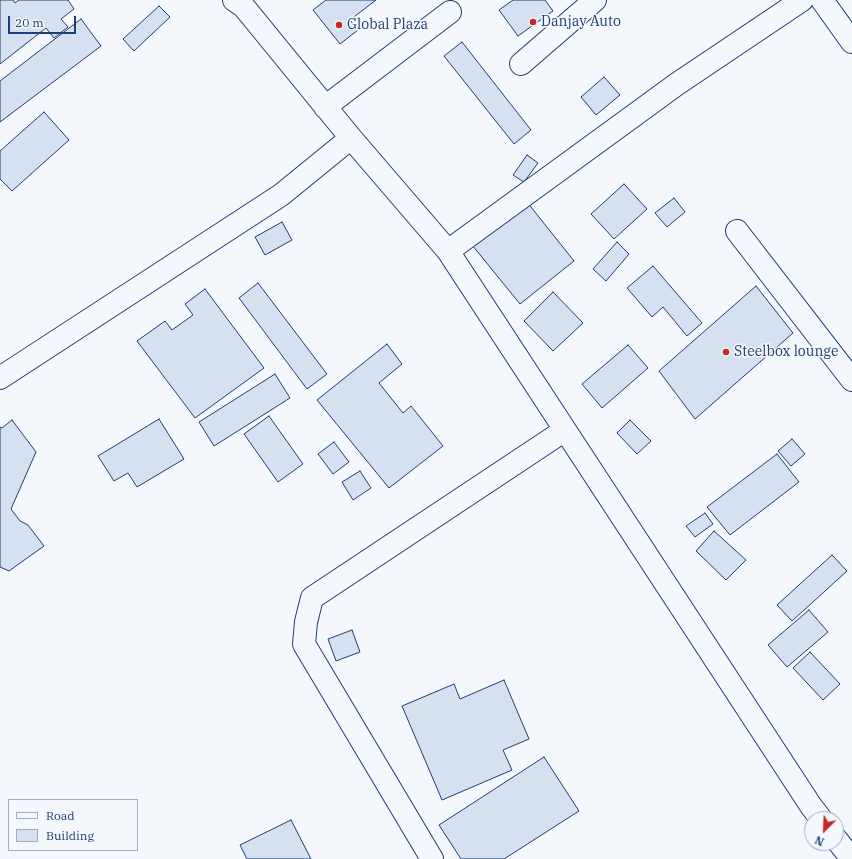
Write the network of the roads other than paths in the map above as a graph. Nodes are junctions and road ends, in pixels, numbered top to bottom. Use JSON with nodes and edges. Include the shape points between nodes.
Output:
{"nodes":[{"id":1,"x":594,"y":0,"type":"edge"},
{"id":2,"x":802,"y":0,"type":"edge"},
{"id":3,"x":822,"y":0,"type":"edge"},
{"id":4,"x":244,"y":2,"type":"edge"},
{"id":5,"x":450,"y":12,"type":"dead end"},
{"id":6,"x":852,"y":42,"type":"edge"},
{"id":7,"x":521,"y":64,"type":"dead end"},
{"id":8,"x":325,"y":107,"type":"junction"},
{"id":9,"x":351,"y":138,"type":"junction"},
{"id":10,"x":737,"y":231,"type":"dead end"},
{"id":11,"x":448,"y":251,"type":"junction"},
{"id":12,"x":0,"y":378,"type":"edge"},
{"id":13,"x":852,"y":380,"type":"edge"},
{"id":14,"x":565,"y":430,"type":"junction"},
{"id":15,"x":815,"y":811,"type":"edge"},
{"id":16,"x":844,"y":849,"type":"edge"},
{"id":17,"x":432,"y":859,"type":"edge"},
{"id":18,"x":852,"y":859,"type":"edge"}],
"edges":[{"from":1,"to":7,"type":"main road"},
{"from":2,"to":11,"type":"main road","via":[[677,84]]},
{"from":3,"to":6,"type":"main road"},
{"from":4,"to":8,"type":"main road"},
{"from":5,"to":8,"type":"main road"},
{"from":8,"to":9,"type":"main road"},
{"from":9,"to":11,"type":"main road"},
{"from":9,"to":12,"type":"main road","via":[[281,195]]},
{"from":10,"to":13,"type":"main road"},
{"from":11,"to":14,"type":"main road"},
{"from":14,"to":15,"type":"main road"},
{"from":14,"to":17,"type":"main road","via":[[312,598],[304,644]]},
{"from":16,"to":18,"type":"main road"}]}
